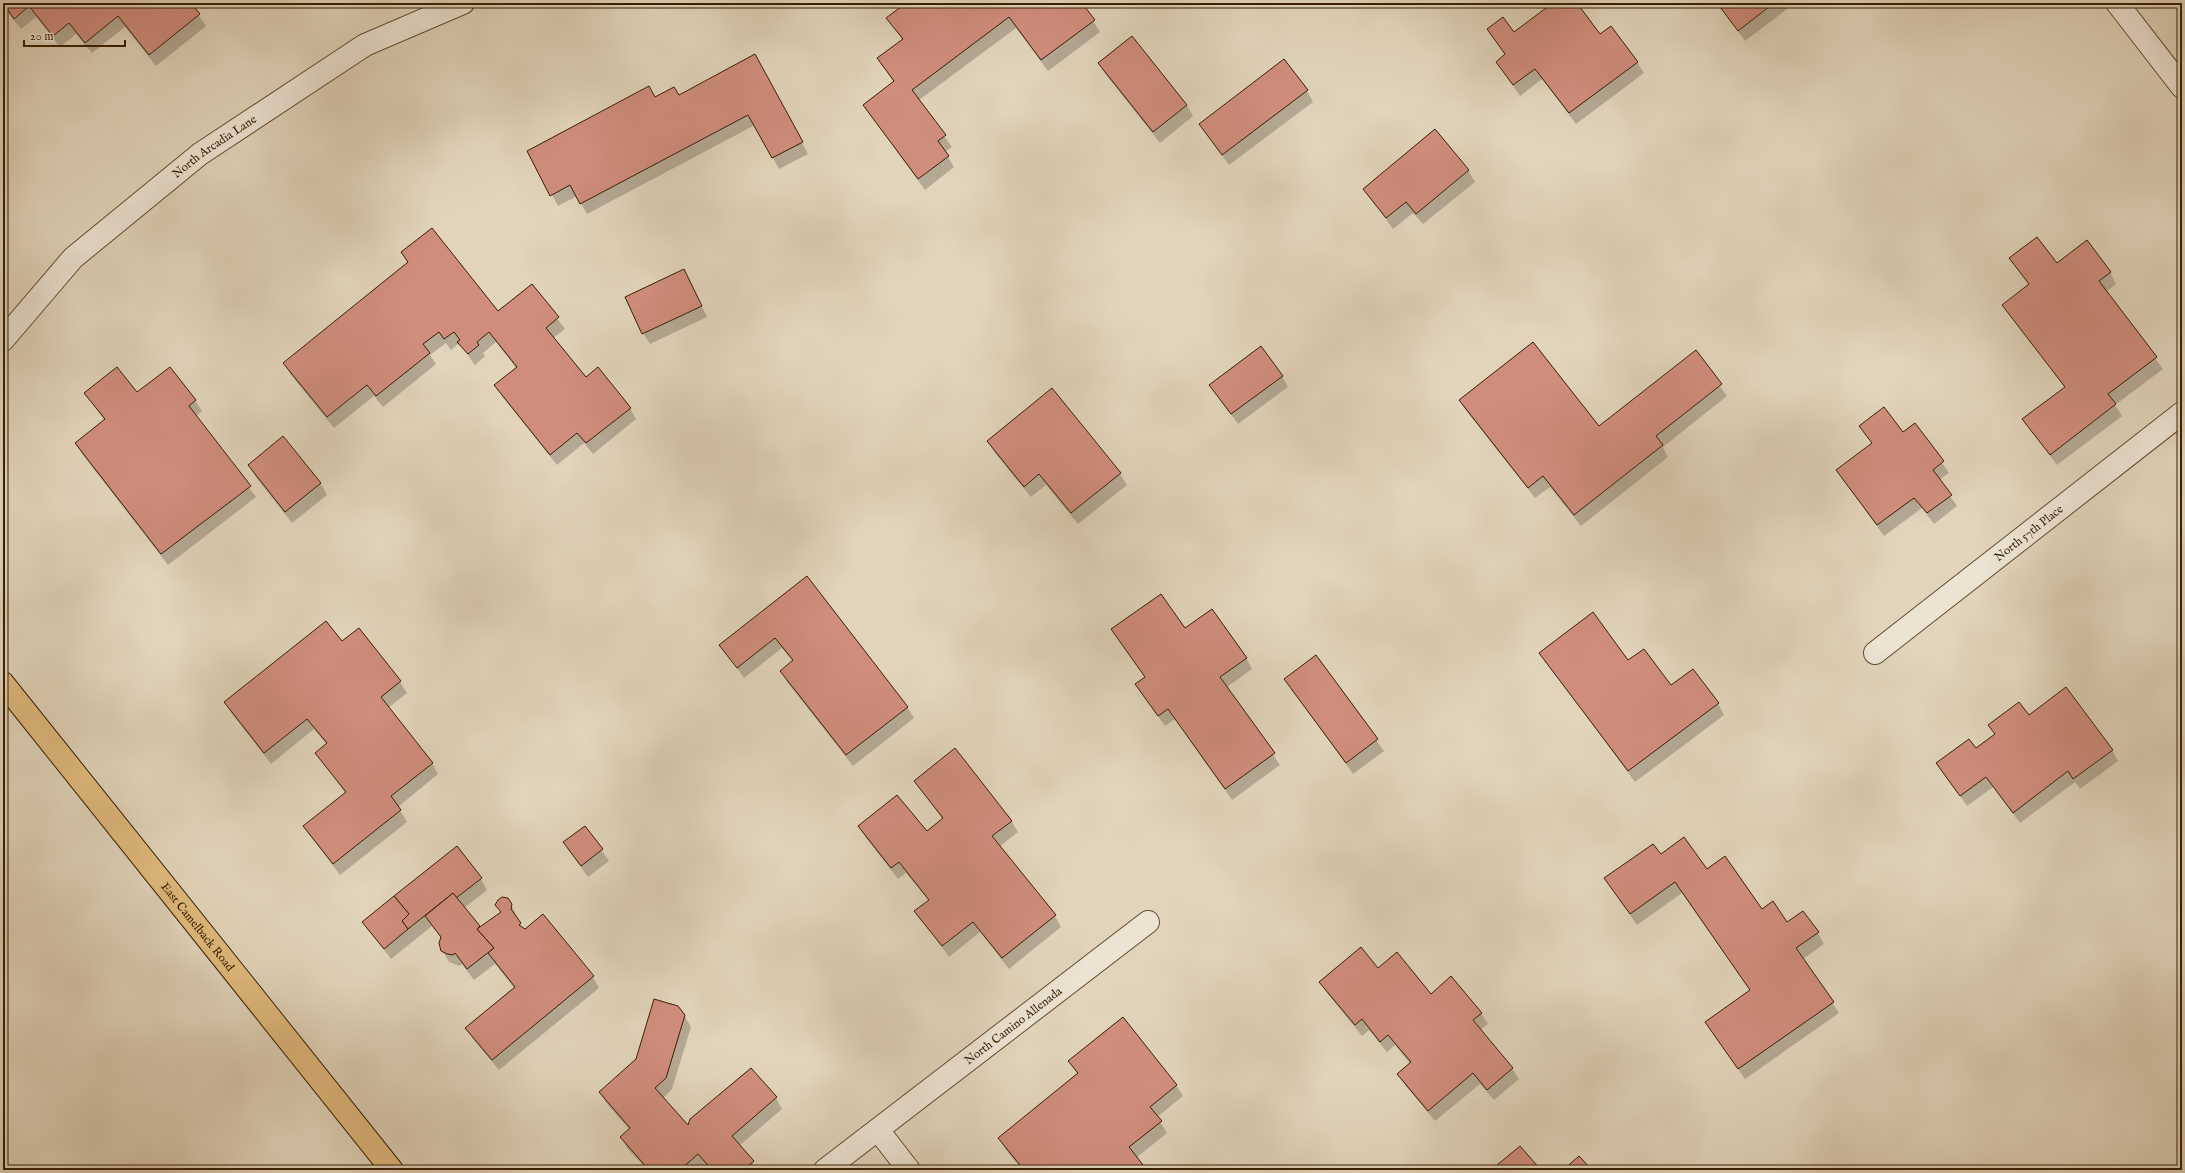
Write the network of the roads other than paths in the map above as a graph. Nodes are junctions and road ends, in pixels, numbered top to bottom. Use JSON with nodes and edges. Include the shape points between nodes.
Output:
{"nodes":[{"id":1,"x":463,"y":3,"type":"edge"},
{"id":2,"x":2116,"y":3,"type":"edge"},
{"id":3,"x":2182,"y":87,"type":"edge"},
{"id":4,"x":3,"y":340,"type":"edge"},
{"id":5,"x":2182,"y":413,"type":"edge"},
{"id":6,"x":1875,"y":653,"type":"dead end"},
{"id":7,"x":3,"y":683,"type":"edge"},
{"id":8,"x":1148,"y":922,"type":"dead end"},
{"id":9,"x":878,"y":1130,"type":"junction"},
{"id":10,"x":392,"y":1170,"type":"edge"},
{"id":11,"x":826,"y":1170,"type":"edge"},
{"id":12,"x":909,"y":1170,"type":"edge"}],
"edges":[{"from":1,"to":4,"type":"street","name":"North Arcadia Lane","via":[[365,45],[200,154],[73,258]]},
{"from":2,"to":3,"type":"street"},
{"from":5,"to":6,"type":"street","name":"North 57th Place"},
{"from":7,"to":10,"type":"main road","name":"East Camelback Road"},
{"from":8,"to":9,"type":"street","name":"North Camino Allenada"},
{"from":9,"to":11,"type":"street","name":"North Camino Allenada"},
{"from":9,"to":12,"type":"street"}]}
